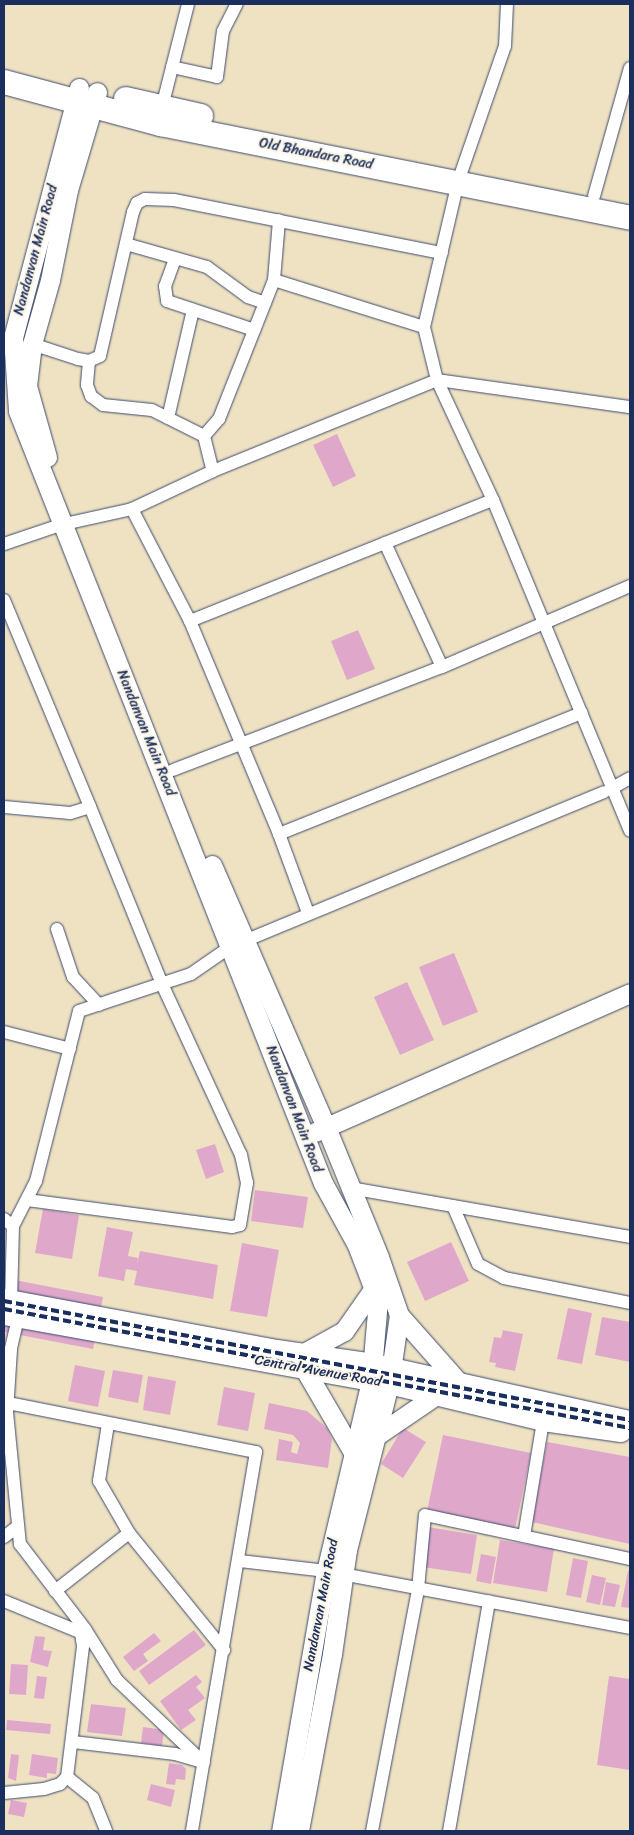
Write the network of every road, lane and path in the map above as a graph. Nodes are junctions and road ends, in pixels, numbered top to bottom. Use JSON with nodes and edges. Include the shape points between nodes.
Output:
{"nodes":[{"id":1,"x":188,"y":4,"type":"edge"},
{"id":2,"x":237,"y":4,"type":"edge"},
{"id":3,"x":507,"y":4,"type":"edge"},
{"id":4,"x":4,"y":67,"type":"edge"},
{"id":5,"x":172,"y":67,"type":"junction"},
{"id":6,"x":630,"y":68,"type":"edge"},
{"id":7,"x":4,"y":82,"type":"edge"},
{"id":8,"x":86,"y":96,"type":"junction"},
{"id":9,"x":162,"y":106,"type":"junction"},
{"id":10,"x":461,"y":175,"type":"junction"},
{"id":11,"x":594,"y":196,"type":"junction"},
{"id":12,"x":630,"y":204,"type":"edge"},
{"id":13,"x":630,"y":218,"type":"edge"},
{"id":14,"x":279,"y":220,"type":"junction"},
{"id":15,"x":126,"y":244,"type":"junction"},
{"id":16,"x":442,"y":253,"type":"junction"},
{"id":17,"x":175,"y":259,"type":"junction"},
{"id":18,"x":274,"y":280,"type":"junction"},
{"id":19,"x":265,"y":303,"type":"junction"},
{"id":20,"x":193,"y":310,"type":"junction"},
{"id":21,"x":424,"y":327,"type":"junction"},
{"id":22,"x":254,"y":330,"type":"junction"},
{"id":23,"x":8,"y":336,"type":"edge"},
{"id":24,"x":32,"y":344,"type":"junction"},
{"id":25,"x":89,"y":361,"type":"junction"},
{"id":26,"x":437,"y":380,"type":"junction"},
{"id":27,"x":630,"y":407,"type":"edge"},
{"id":28,"x":168,"y":418,"type":"junction"},
{"id":29,"x":204,"y":436,"type":"junction"},
{"id":30,"x":213,"y":471,"type":"junction"},
{"id":31,"x":493,"y":500,"type":"junction"},
{"id":32,"x":132,"y":509,"type":"junction"},
{"id":33,"x":65,"y":524,"type":"junction"},
{"id":34,"x":4,"y":544,"type":"edge"},
{"id":35,"x":385,"y":544,"type":"junction"},
{"id":36,"x":630,"y":586,"type":"edge"},
{"id":37,"x":4,"y":600,"type":"edge"},
{"id":38,"x":190,"y":621,"type":"junction"},
{"id":39,"x":544,"y":623,"type":"junction"},
{"id":40,"x":442,"y":667,"type":"junction"},
{"id":41,"x":582,"y":714,"type":"junction"},
{"id":42,"x":239,"y":742,"type":"junction"},
{"id":43,"x":173,"y":770,"type":"junction"},
{"id":44,"x":630,"y":778,"type":"edge"},
{"id":45,"x":609,"y":789,"type":"junction"},
{"id":46,"x":4,"y":807,"type":"edge"},
{"id":47,"x":90,"y":807,"type":"junction"},
{"id":48,"x":630,"y":830,"type":"edge"},
{"id":49,"x":279,"y":834,"type":"junction"},
{"id":50,"x":308,"y":913,"type":"junction"},
{"id":51,"x":57,"y":930,"type":"dead end"},
{"id":52,"x":238,"y":944,"type":"junction"},
{"id":53,"x":162,"y":984,"type":"junction"},
{"id":54,"x":630,"y":993,"type":"edge"},
{"id":55,"x":99,"y":1005,"type":"junction"},
{"id":56,"x":4,"y":1032,"type":"edge"},
{"id":57,"x":70,"y":1049,"type":"junction"},
{"id":58,"x":326,"y":1127,"type":"junction"},
{"id":59,"x":304,"y":1136,"type":"junction"},
{"id":60,"x":350,"y":1188,"type":"junction"},
{"id":61,"x":27,"y":1200,"type":"junction"},
{"id":62,"x":453,"y":1206,"type":"junction"},
{"id":63,"x":8,"y":1222,"type":"edge"},
{"id":64,"x":630,"y":1237,"type":"edge"},
{"id":65,"x":374,"y":1288,"type":"junction"},
{"id":66,"x":630,"y":1303,"type":"edge"},
{"id":67,"x":9,"y":1308,"type":"edge"},
{"id":68,"x":399,"y":1314,"type":"junction"},
{"id":69,"x":303,"y":1361,"type":"junction"},
{"id":70,"x":381,"y":1374,"type":"junction"},
{"id":71,"x":461,"y":1385,"type":"junction"},
{"id":72,"x":436,"y":1395,"type":"junction"},
{"id":73,"x":8,"y":1403,"type":"junction"},
{"id":74,"x":543,"y":1421,"type":"junction"},
{"id":75,"x":630,"y":1421,"type":"edge"},
{"id":76,"x":108,"y":1424,"type":"junction"},
{"id":77,"x":630,"y":1433,"type":"edge"},
{"id":78,"x":376,"y":1436,"type":"junction"},
{"id":79,"x":354,"y":1454,"type":"junction"},
{"id":80,"x":8,"y":1471,"type":"edge"},
{"id":81,"x":18,"y":1526,"type":"junction"},
{"id":82,"x":129,"y":1533,"type":"junction"},
{"id":83,"x":4,"y":1536,"type":"edge"},
{"id":84,"x":524,"y":1536,"type":"junction"},
{"id":85,"x":630,"y":1558,"type":"edge"},
{"id":86,"x":240,"y":1561,"type":"junction"},
{"id":87,"x":334,"y":1572,"type":"junction"},
{"id":88,"x":418,"y":1589,"type":"junction"},
{"id":89,"x":55,"y":1591,"type":"junction"},
{"id":90,"x":4,"y":1601,"type":"edge"},
{"id":91,"x":489,"y":1601,"type":"junction"},
{"id":92,"x":80,"y":1628,"type":"junction"},
{"id":93,"x":630,"y":1628,"type":"edge"},
{"id":94,"x":224,"y":1650,"type":"junction"},
{"id":95,"x":74,"y":1742,"type":"junction"},
{"id":96,"x":204,"y":1763,"type":"junction"},
{"id":97,"x":67,"y":1778,"type":"junction"},
{"id":98,"x":4,"y":1793,"type":"edge"},
{"id":99,"x":106,"y":1831,"type":"edge"},
{"id":100,"x":192,"y":1831,"type":"edge"},
{"id":101,"x":281,"y":1831,"type":"edge"},
{"id":102,"x":299,"y":1831,"type":"edge"},
{"id":103,"x":372,"y":1831,"type":"edge"},
{"id":104,"x":449,"y":1831,"type":"edge"}],
"edges":[{"from":1,"to":5,"type":"street"},
{"from":2,"to":5,"type":"street","via":[[223,31],[217,77]]},
{"from":3,"to":10,"type":"street","via":[[505,46]]},
{"from":4,"to":8,"type":"highway"},
{"from":5,"to":9,"type":"street"},
{"from":6,"to":11,"type":"street"},
{"from":7,"to":8,"type":"highway","name":"Old Bhandara Road"},
{"from":8,"to":9,"type":"highway"},
{"from":8,"to":10,"type":"highway","name":"Old Bhandara Road","via":[[161,124]]},
{"from":8,"to":23,"type":"main road","name":"Nandanvan Main Road"},
{"from":8,"to":24,"type":"main road","via":[[50,280]]},
{"from":9,"to":10,"type":"highway"},
{"from":10,"to":11,"type":"highway"},
{"from":10,"to":13,"type":"highway","name":"Old Bhandara Road"},
{"from":10,"to":16,"type":"street"},
{"from":11,"to":12,"type":"highway"},
{"from":14,"to":15,"type":"street","via":[[174,200],[145,199],[133,212]]},
{"from":14,"to":16,"type":"street"},
{"from":14,"to":18,"type":"street"},
{"from":15,"to":17,"type":"street"},
{"from":15,"to":25,"type":"street","via":[[100,356]]},
{"from":16,"to":21,"type":"street"},
{"from":17,"to":19,"type":"street","via":[[207,268],[248,297]]},
{"from":17,"to":20,"type":"street","via":[[164,294],[168,301]]},
{"from":18,"to":19,"type":"street"},
{"from":18,"to":21,"type":"street"},
{"from":19,"to":22,"type":"street"},
{"from":20,"to":22,"type":"street"},
{"from":20,"to":28,"type":"street"},
{"from":21,"to":26,"type":"street"},
{"from":22,"to":29,"type":"street","via":[[220,419]]},
{"from":23,"to":33,"type":"main road","name":"Nandanvan Main Road","via":[[18,411]]},
{"from":24,"to":25,"type":"street"},
{"from":24,"to":33,"type":"main road","via":[[27,386]]},
{"from":25,"to":28,"type":"street","via":[[87,385],[91,396],[103,404],[139,407]]},
{"from":26,"to":27,"type":"street"},
{"from":26,"to":30,"type":"street"},
{"from":26,"to":31,"type":"street"},
{"from":28,"to":29,"type":"street"},
{"from":29,"to":30,"type":"street"},
{"from":30,"to":32,"type":"street"},
{"from":31,"to":35,"type":"street"},
{"from":31,"to":39,"type":"street"},
{"from":32,"to":33,"type":"street"},
{"from":32,"to":38,"type":"street"},
{"from":33,"to":34,"type":"street"},
{"from":33,"to":43,"type":"main road"},
{"from":33,"to":52,"type":"main road","name":"Nandanvan Main Road"},
{"from":35,"to":38,"type":"street"},
{"from":35,"to":40,"type":"street"},
{"from":36,"to":39,"type":"street"},
{"from":37,"to":47,"type":"street"},
{"from":38,"to":42,"type":"street"},
{"from":39,"to":40,"type":"street"},
{"from":39,"to":41,"type":"street"},
{"from":40,"to":42,"type":"street"},
{"from":41,"to":45,"type":"street"},
{"from":41,"to":49,"type":"street"},
{"from":42,"to":43,"type":"street"},
{"from":42,"to":49,"type":"street"},
{"from":43,"to":52,"type":"main road"},
{"from":44,"to":45,"type":"street"},
{"from":45,"to":48,"type":"street"},
{"from":45,"to":50,"type":"street"},
{"from":46,"to":47,"type":"street","via":[[70,813]]},
{"from":47,"to":53,"type":"street"},
{"from":49,"to":50,"type":"street"},
{"from":50,"to":52,"type":"street"},
{"from":51,"to":55,"type":"street","via":[[73,977]]},
{"from":52,"to":53,"type":"street","via":[[191,974]]},
{"from":52,"to":58,"type":"main road"},
{"from":52,"to":59,"type":"main road","name":"Nandanvan Main Road"},
{"from":53,"to":55,"type":"street"},
{"from":53,"to":61,"type":"street","via":[[241,1155],[247,1183],[240,1225],[232,1227]]},
{"from":54,"to":58,"type":"main road"},
{"from":55,"to":57,"type":"street","via":[[79,1011]]},
{"from":56,"to":57,"type":"street"},
{"from":57,"to":61,"type":"street","via":[[36,1181]]},
{"from":58,"to":59,"type":"main road"},
{"from":58,"to":60,"type":"main road"},
{"from":59,"to":65,"type":"main road","name":"Nandanvan Main Road"},
{"from":60,"to":62,"type":"street"},
{"from":60,"to":68,"type":"main road"},
{"from":61,"to":63,"type":"street"},
{"from":62,"to":64,"type":"street"},
{"from":62,"to":66,"type":"street","via":[[478,1264],[504,1278]]},
{"from":63,"to":67,"type":"street"},
{"from":65,"to":69,"type":"main road","via":[[344,1331]]},
{"from":65,"to":70,"type":"main road","name":"Nandanvan Main Road","via":[[378,1300]]},
{"from":67,"to":69,"type":"main road"},
{"from":67,"to":73,"type":"street"},
{"from":68,"to":70,"type":"main road"},
{"from":68,"to":71,"type":"main road"},
{"from":69,"to":70,"type":"main road"},
{"from":69,"to":79,"type":"main road"},
{"from":70,"to":71,"type":"main road"},
{"from":70,"to":72,"type":"main road","name":"Central Avenue Road"},
{"from":70,"to":78,"type":"main road"},
{"from":70,"to":79,"type":"main road","name":"Nandanvan Main Road"},
{"from":71,"to":75,"type":"main road"},
{"from":72,"to":74,"type":"main road","name":"Central Avenue Road"},
{"from":72,"to":78,"type":"main road"},
{"from":73,"to":76,"type":"street"},
{"from":73,"to":80,"type":"street"},
{"from":74,"to":77,"type":"main road","name":"Central Avenue Road"},
{"from":74,"to":84,"type":"street"},
{"from":76,"to":82,"type":"street","via":[[99,1482]]},
{"from":76,"to":86,"type":"street","via":[[256,1452]]},
{"from":78,"to":87,"type":"main road"},
{"from":79,"to":87,"type":"main road","name":"Nandanvan Main Road"},
{"from":80,"to":81,"type":"street"},
{"from":81,"to":83,"type":"street"},
{"from":81,"to":89,"type":"street","via":[[20,1544]]},
{"from":82,"to":89,"type":"street"},
{"from":82,"to":94,"type":"street"},
{"from":84,"to":85,"type":"street"},
{"from":84,"to":88,"type":"street","via":[[425,1515]]},
{"from":86,"to":87,"type":"street"},
{"from":86,"to":94,"type":"street"},
{"from":87,"to":88,"type":"street"},
{"from":87,"to":101,"type":"main road","name":"Nandanvan Main Road"},
{"from":87,"to":102,"type":"main road"},
{"from":88,"to":91,"type":"street"},
{"from":88,"to":103,"type":"street"},
{"from":89,"to":92,"type":"street"},
{"from":90,"to":92,"type":"street"},
{"from":91,"to":93,"type":"street"},
{"from":91,"to":104,"type":"street"},
{"from":92,"to":95,"type":"street","via":[[83,1646]]},
{"from":92,"to":96,"type":"street","via":[[117,1680]]},
{"from":94,"to":96,"type":"street"},
{"from":95,"to":96,"type":"street","via":[[175,1754]]},
{"from":95,"to":97,"type":"street"},
{"from":96,"to":100,"type":"street"},
{"from":97,"to":98,"type":"street","via":[[44,1789]]},
{"from":97,"to":99,"type":"street","via":[[93,1798]]}]}
